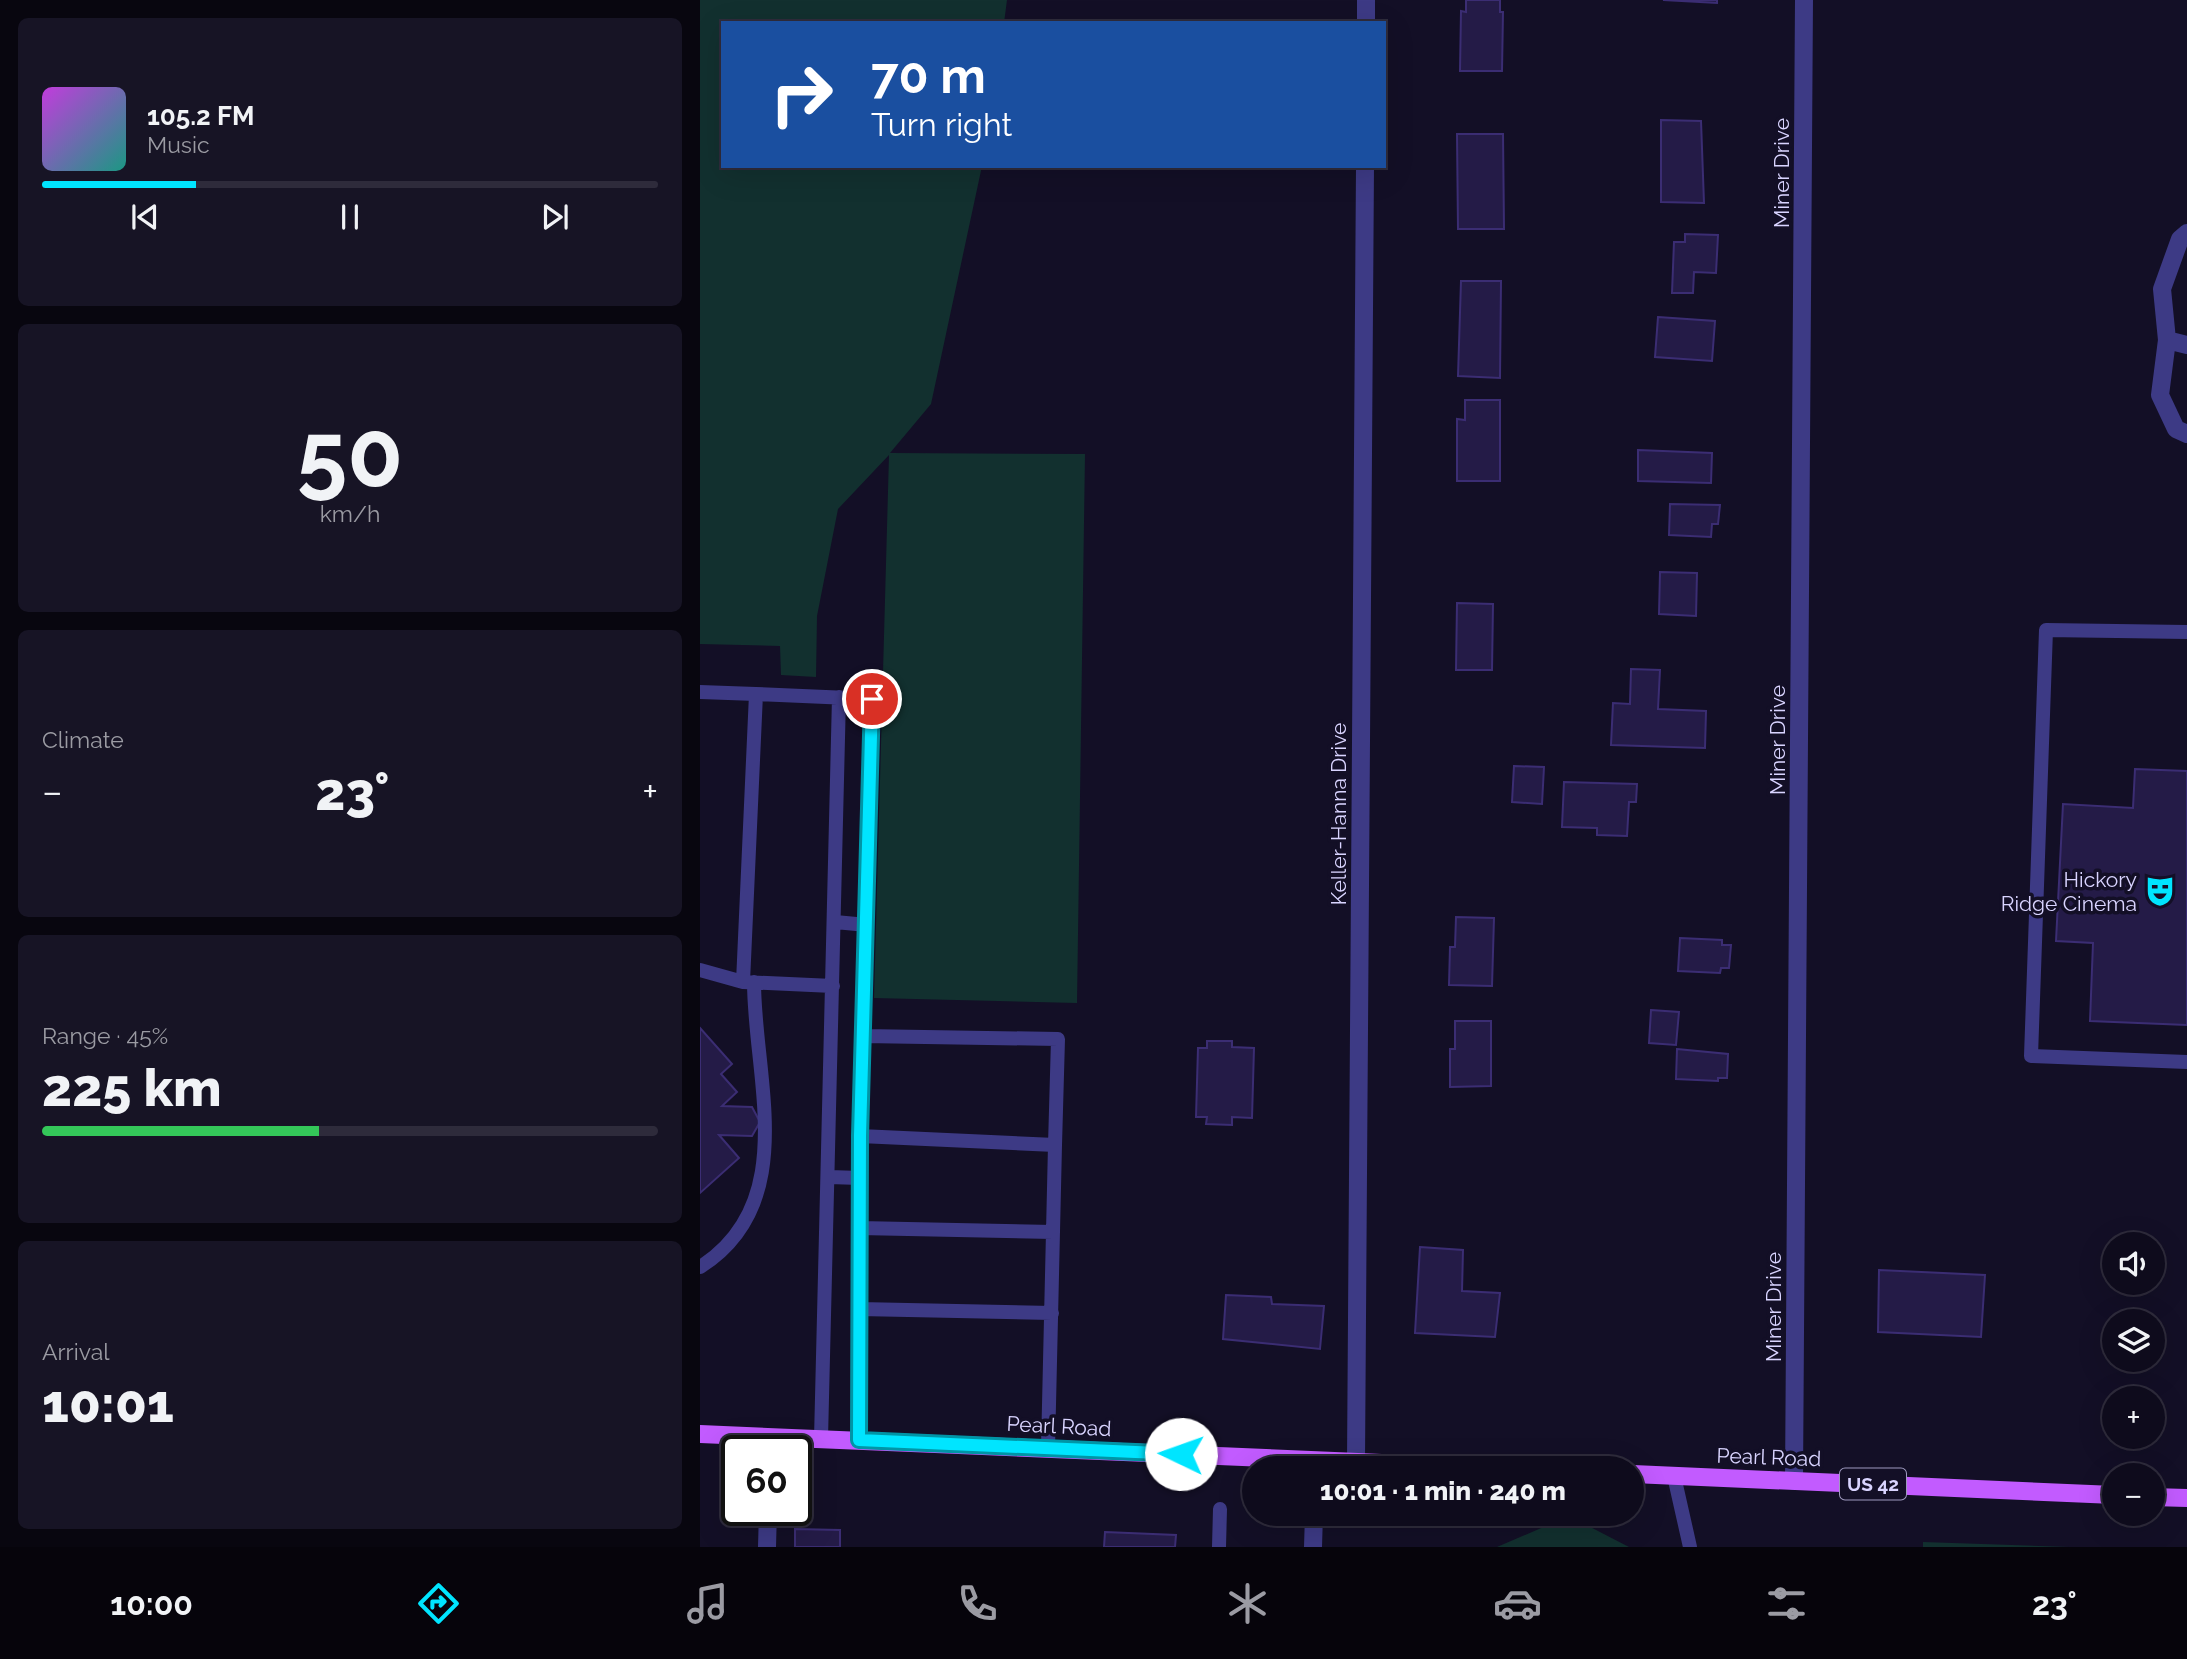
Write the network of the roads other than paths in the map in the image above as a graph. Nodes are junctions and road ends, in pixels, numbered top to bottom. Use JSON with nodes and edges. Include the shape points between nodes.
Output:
{"nodes":[{"id":1,"x":1366,"y":0,"type":"edge"},
{"id":2,"x":1804,"y":0,"type":"edge"},
{"id":3,"x":1366,"y":21,"type":"edge"},
{"id":4,"x":1365,"y":168,"type":"edge"},
{"id":5,"x":2187,"y":233,"type":"edge"},
{"id":6,"x":2167,"y":340,"type":"junction"},
{"id":7,"x":2187,"y":345,"type":"edge"},
{"id":8,"x":2187,"y":434,"type":"edge"},
{"id":9,"x":2187,"y":632,"type":"edge"},
{"id":10,"x":700,"y":692,"type":"edge"},
{"id":11,"x":756,"y":694,"type":"junction"},
{"id":12,"x":839,"y":697,"type":"junction"},
{"id":13,"x":835,"y":922,"type":"junction"},
{"id":14,"x":867,"y":925,"type":"junction"},
{"id":15,"x":700,"y":970,"type":"edge"},
{"id":16,"x":748,"y":982,"type":"junction"},
{"id":17,"x":833,"y":986,"type":"junction"},
{"id":18,"x":863,"y":1035,"type":"junction"},
{"id":19,"x":2187,"y":1062,"type":"edge"},
{"id":20,"x":860,"y":1136,"type":"junction"},
{"id":21,"x":1055,"y":1145,"type":"junction"},
{"id":22,"x":828,"y":1177,"type":"junction"},
{"id":23,"x":860,"y":1178,"type":"junction"},
{"id":24,"x":859,"y":1228,"type":"junction"},
{"id":25,"x":1053,"y":1232,"type":"junction"},
{"id":26,"x":700,"y":1267,"type":"edge"},
{"id":27,"x":859,"y":1309,"type":"junction"},
{"id":28,"x":1052,"y":1313,"type":"junction"},
{"id":29,"x":700,"y":1434,"type":"edge"},
{"id":30,"x":721,"y":1437,"type":"edge"},
{"id":31,"x":821,"y":1439,"type":"junction"},
{"id":32,"x":812,"y":1440,"type":"edge"},
{"id":33,"x":859,"y":1440,"type":"junction"},
{"id":34,"x":1048,"y":1448,"type":"junction"},
{"id":35,"x":1356,"y":1456,"type":"edge"},
{"id":36,"x":1242,"y":1460,"type":"edge"},
{"id":37,"x":1644,"y":1475,"type":"edge"},
{"id":38,"x":1674,"y":1476,"type":"junction"},
{"id":39,"x":1794,"y":1481,"type":"junction"},
{"id":40,"x":2102,"y":1494,"type":"edge"},
{"id":41,"x":2165,"y":1498,"type":"edge"},
{"id":42,"x":2187,"y":1499,"type":"edge"},
{"id":43,"x":1220,"y":1509,"type":"dead end"},
{"id":44,"x":768,"y":1526,"type":"edge"},
{"id":45,"x":1314,"y":1526,"type":"edge"},
{"id":46,"x":767,"y":1547,"type":"edge"},
{"id":47,"x":1219,"y":1547,"type":"edge"},
{"id":48,"x":1313,"y":1547,"type":"edge"},
{"id":49,"x":1690,"y":1547,"type":"edge"}],
"edges":[{"from":1,"to":3,"type":"street"},
{"from":2,"to":39,"type":"street","name":"Miner Drive"},
{"from":4,"to":35,"type":"street","name":"Keller-Hanna Drive"},
{"from":5,"to":6,"type":"street","via":[[2180,239],[2162,289]]},
{"from":6,"to":7,"type":"street"},
{"from":6,"to":8,"type":"street","via":[[2161,395],[2176,429]]},
{"from":9,"to":19,"type":"lane","via":[[2046,630],[2031,1056]]},
{"from":10,"to":11,"type":"lane"},
{"from":11,"to":12,"type":"lane"},
{"from":11,"to":16,"type":"lane"},
{"from":12,"to":13,"type":"lane"},
{"from":12,"to":14,"type":"lane","via":[[872,699]]},
{"from":13,"to":14,"type":"lane"},
{"from":13,"to":17,"type":"lane"},
{"from":14,"to":18,"type":"lane"},
{"from":15,"to":16,"type":"lane"},
{"from":16,"to":17,"type":"lane"},
{"from":16,"to":26,"type":"lane","via":[[767,1130],[764,1165],[757,1194],[739,1228],[718,1256]]},
{"from":17,"to":22,"type":"lane"},
{"from":18,"to":20,"type":"lane"},
{"from":18,"to":21,"type":"lane","via":[[1058,1039]]},
{"from":20,"to":21,"type":"lane"},
{"from":20,"to":23,"type":"lane"},
{"from":21,"to":25,"type":"lane"},
{"from":22,"to":23,"type":"lane"},
{"from":22,"to":31,"type":"lane"},
{"from":23,"to":24,"type":"lane"},
{"from":24,"to":25,"type":"lane"},
{"from":24,"to":27,"type":"lane"},
{"from":25,"to":28,"type":"lane"},
{"from":27,"to":28,"type":"lane"},
{"from":27,"to":33,"type":"lane"},
{"from":28,"to":34,"type":"lane"},
{"from":29,"to":30,"type":"main road","name":"Pearl Road"},
{"from":31,"to":32,"type":"main road","name":"Pearl Road"},
{"from":31,"to":33,"type":"main road","name":"Pearl Road"},
{"from":33,"to":34,"type":"main road","name":"Pearl Road"},
{"from":34,"to":36,"type":"main road","name":"Pearl Road"},
{"from":37,"to":38,"type":"main road","name":"Pearl Road","number":"US 42"},
{"from":38,"to":39,"type":"main road","name":"Pearl Road","number":"US 42"},
{"from":38,"to":49,"type":"lane"},
{"from":39,"to":40,"type":"main road","name":"Pearl Road","number":"US 42"},
{"from":41,"to":42,"type":"main road"},
{"from":43,"to":47,"type":"lane"},
{"from":44,"to":46,"type":"street"},
{"from":45,"to":48,"type":"street"}]}
